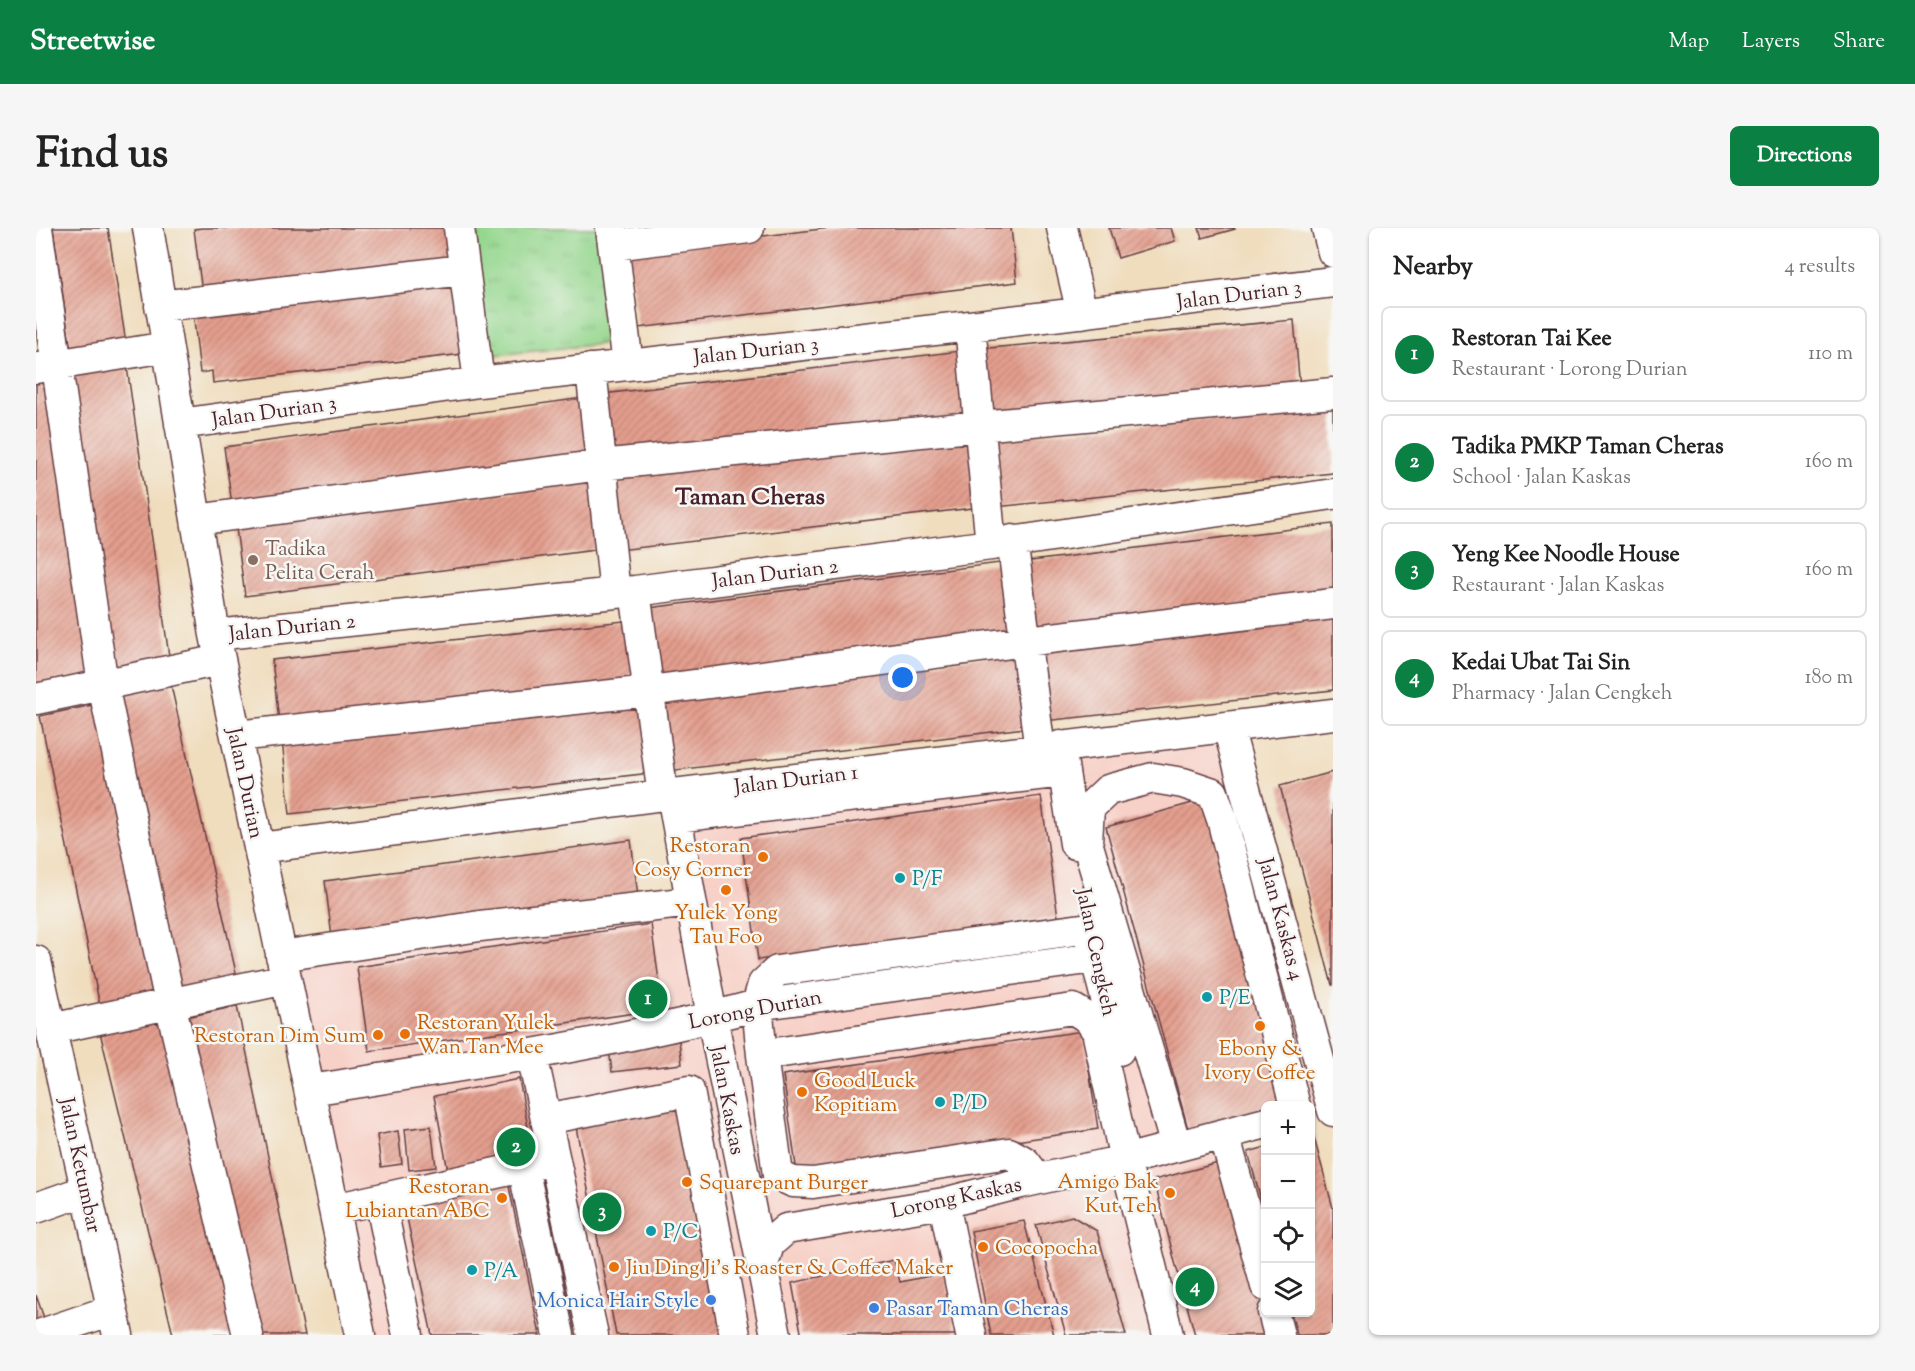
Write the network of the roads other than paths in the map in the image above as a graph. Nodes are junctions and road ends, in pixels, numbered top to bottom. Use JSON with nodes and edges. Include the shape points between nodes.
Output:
{"nodes":[{"id":1,"x":37,"y":228,"type":"edge"},
{"id":2,"x":148,"y":228,"type":"edge"},
{"id":3,"x":459,"y":228,"type":"edge"},
{"id":4,"x":749,"y":228,"type":"edge"},
{"id":5,"x":1062,"y":228,"type":"edge"},
{"id":6,"x":1327,"y":228,"type":"edge"},
{"id":7,"x":613,"y":237,"type":"edge"},
{"id":8,"x":1333,"y":252,"type":"edge"},
{"id":9,"x":463,"y":270,"type":"junction"},
{"id":10,"x":1333,"y":282,"type":"edge"},
{"id":11,"x":160,"y":306,"type":"junction"},
{"id":12,"x":1082,"y":313,"type":"junction"},
{"id":13,"x":970,"y":326,"type":"junction"},
{"id":14,"x":167,"y":347,"type":"junction"},
{"id":15,"x":628,"y":365,"type":"junction"},
{"id":16,"x":46,"y":367,"type":"edge"},
{"id":17,"x":591,"y":369,"type":"junction"},
{"id":18,"x":479,"y":382,"type":"junction"},
{"id":19,"x":1333,"y":393,"type":"edge"},
{"id":20,"x":180,"y":424,"type":"junction"},
{"id":21,"x":980,"y":426,"type":"junction"},
{"id":22,"x":601,"y":465,"type":"junction"},
{"id":23,"x":1333,"y":494,"type":"edge"},
{"id":24,"x":196,"y":520,"type":"junction"},
{"id":25,"x":1002,"y":543,"type":"junction"},
{"id":26,"x":625,"y":592,"type":"junction"},
{"id":27,"x":1333,"y":604,"type":"edge"},
{"id":28,"x":1026,"y":641,"type":"junction"},
{"id":29,"x":217,"y":648,"type":"junction"},
{"id":30,"x":103,"y":685,"type":"junction"},
{"id":31,"x":649,"y":691,"type":"junction"},
{"id":32,"x":36,"y":699,"type":"edge"},
{"id":33,"x":1333,"y":714,"type":"edge"},
{"id":34,"x":1228,"y":727,"type":"junction"},
{"id":35,"x":236,"y":736,"type":"junction"},
{"id":36,"x":1054,"y":756,"type":"junction"},
{"id":37,"x":670,"y":802,"type":"junction"},
{"id":38,"x":259,"y":848,"type":"junction"},
{"id":39,"x":691,"y":902,"type":"junction"},
{"id":40,"x":1089,"y":928,"type":"junction"},
{"id":41,"x":1095,"y":958,"type":"junction"},
{"id":42,"x":36,"y":960,"type":"edge"},
{"id":43,"x":284,"y":967,"type":"junction"},
{"id":44,"x":170,"y":1004,"type":"junction"},
{"id":45,"x":757,"y":1005,"type":"junction"},
{"id":46,"x":712,"y":1017,"type":"junction"},
{"id":47,"x":51,"y":1029,"type":"junction"},
{"id":48,"x":1326,"y":1049,"type":"edge"},
{"id":49,"x":532,"y":1054,"type":"junction"},
{"id":50,"x":762,"y":1055,"type":"junction"},
{"id":51,"x":310,"y":1090,"type":"junction"},
{"id":52,"x":1294,"y":1101,"type":"edge"},
{"id":53,"x":1325,"y":1109,"type":"edge"},
{"id":54,"x":546,"y":1119,"type":"junction"},
{"id":55,"x":1261,"y":1124,"type":"edge"},
{"id":56,"x":1224,"y":1134,"type":"junction"},
{"id":57,"x":1176,"y":1146,"type":"junction"},
{"id":58,"x":1136,"y":1157,"type":"junction"},
{"id":59,"x":555,"y":1160,"type":"junction"},
{"id":60,"x":523,"y":1167,"type":"junction"},
{"id":61,"x":1038,"y":1179,"type":"junction"},
{"id":62,"x":87,"y":1190,"type":"junction"},
{"id":63,"x":380,"y":1199,"type":"junction"},
{"id":64,"x":748,"y":1201,"type":"junction"},
{"id":65,"x":944,"y":1203,"type":"junction"},
{"id":66,"x":36,"y":1208,"type":"edge"},
{"id":67,"x":334,"y":1209,"type":"junction"},
{"id":68,"x":786,"y":1229,"type":"junction"},
{"id":69,"x":1261,"y":1268,"type":"edge"},
{"id":70,"x":762,"y":1269,"type":"junction"},
{"id":71,"x":1274,"y":1317,"type":"edge"},
{"id":72,"x":115,"y":1323,"type":"edge"},
{"id":73,"x":39,"y":1335,"type":"edge"},
{"id":74,"x":248,"y":1335,"type":"edge"},
{"id":75,"x":360,"y":1335,"type":"edge"},
{"id":76,"x":408,"y":1335,"type":"edge"},
{"id":77,"x":559,"y":1335,"type":"edge"},
{"id":78,"x":593,"y":1335,"type":"edge"},
{"id":79,"x":735,"y":1335,"type":"edge"},
{"id":80,"x":776,"y":1335,"type":"edge"},
{"id":81,"x":971,"y":1335,"type":"edge"},
{"id":82,"x":1168,"y":1335,"type":"edge"},
{"id":83,"x":1279,"y":1335,"type":"edge"}],
"edges":[{"from":1,"to":16,"type":"street"},
{"from":2,"to":11,"type":"street","name":"Jalan Durian"},
{"from":3,"to":9,"type":"street"},
{"from":4,"to":7,"type":"street"},
{"from":5,"to":12,"type":"street"},
{"from":6,"to":8,"type":"street"},
{"from":7,"to":15,"type":"street"},
{"from":9,"to":11,"type":"street"},
{"from":9,"to":18,"type":"street"},
{"from":10,"to":12,"type":"street","name":"Jalan Durian 3"},
{"from":11,"to":14,"type":"street","name":"Jalan Durian"},
{"from":12,"to":13,"type":"street","name":"Jalan Durian 3"},
{"from":13,"to":15,"type":"street","name":"Jalan Durian 3"},
{"from":13,"to":21,"type":"street","name":"Jalan Cengkeh"},
{"from":14,"to":16,"type":"street"},
{"from":14,"to":20,"type":"street","name":"Jalan Durian"},
{"from":15,"to":17,"type":"street","name":"Jalan Durian 3"},
{"from":16,"to":30,"type":"street"},
{"from":17,"to":18,"type":"street","name":"Jalan Durian 3"},
{"from":17,"to":22,"type":"street","name":"Jalan Kaskas"},
{"from":18,"to":20,"type":"street","name":"Jalan Durian 3"},
{"from":19,"to":21,"type":"street"},
{"from":20,"to":24,"type":"street","name":"Jalan Durian"},
{"from":21,"to":22,"type":"street"},
{"from":21,"to":25,"type":"street","name":"Jalan Cengkeh"},
{"from":22,"to":24,"type":"street"},
{"from":22,"to":26,"type":"street","name":"Jalan Kaskas"},
{"from":23,"to":25,"type":"street","name":"Jalan Durian 2"},
{"from":24,"to":29,"type":"street","name":"Jalan Durian"},
{"from":25,"to":26,"type":"street","name":"Jalan Durian 2"},
{"from":25,"to":28,"type":"street","name":"Jalan Cengkeh"},
{"from":26,"to":29,"type":"street","name":"Jalan Durian 2"},
{"from":26,"to":31,"type":"street","name":"Jalan Kaskas"},
{"from":27,"to":28,"type":"street"},
{"from":28,"to":31,"type":"street"},
{"from":28,"to":36,"type":"street","name":"Jalan Cengkeh"},
{"from":29,"to":30,"type":"street","name":"Jalan Durian 2"},
{"from":29,"to":35,"type":"street","name":"Jalan Durian"},
{"from":30,"to":32,"type":"street","name":"Jalan Durian 2"},
{"from":30,"to":44,"type":"street"},
{"from":31,"to":35,"type":"street"},
{"from":31,"to":37,"type":"street","name":"Jalan Kaskas"},
{"from":33,"to":34,"type":"street","name":"Jalan Durian 1"},
{"from":34,"to":36,"type":"street","name":"Jalan Durian 1"},
{"from":34,"to":48,"type":"street","name":"Jalan Kaskas 4"},
{"from":35,"to":38,"type":"street","name":"Jalan Durian"},
{"from":36,"to":37,"type":"street","name":"Jalan Durian 1"},
{"from":36,"to":40,"type":"street","name":"Jalan Cengkeh"},
{"from":37,"to":38,"type":"street","name":"Jalan Durian 1"},
{"from":37,"to":39,"type":"street","name":"Jalan Kaskas"},
{"from":38,"to":43,"type":"street","name":"Jalan Durian"},
{"from":39,"to":43,"type":"street","via":[[480,926]]},
{"from":39,"to":46,"type":"street","name":"Jalan Kaskas"},
{"from":40,"to":41,"type":"street","name":"Jalan Cengkeh"},
{"from":40,"to":45,"type":"street","via":[[777,971],[763,984]]},
{"from":41,"to":45,"type":"street","name":"Lorong Durian"},
{"from":41,"to":58,"type":"street","name":"Jalan Cengkeh"},
{"from":42,"to":47,"type":"street","name":"Jalan Ketumbar"},
{"from":43,"to":44,"type":"street"},
{"from":43,"to":51,"type":"street","name":"Jalan Durian"},
{"from":44,"to":47,"type":"street"},
{"from":44,"to":74,"type":"street"},
{"from":45,"to":46,"type":"street","name":"Lorong Durian"},
{"from":45,"to":50,"type":"street"},
{"from":46,"to":49,"type":"street","name":"Lorong Durian"},
{"from":46,"to":64,"type":"street","name":"Jalan Kaskas"},
{"from":47,"to":62,"type":"street","name":"Jalan Ketumbar"},
{"from":48,"to":53,"type":"street","name":"Jalan Kaskas 4"},
{"from":49,"to":51,"type":"street","name":"Lorong Durian"},
{"from":49,"to":54,"type":"street"},
{"from":50,"to":58,"type":"street","via":[[1073,1009],[1088,1018],[1097,1031]]},
{"from":50,"to":61,"type":"street","via":[[778,1175],[793,1182],[813,1183],[1009,1154],[1025,1162]]},
{"from":51,"to":67,"type":"street","name":"Jalan Durian"},
{"from":52,"to":57,"type":"street","via":[[1213,793],[1154,778],[1108,790],[1089,808],[1087,842]]},
{"from":54,"to":59,"type":"street"},
{"from":54,"to":79,"type":"street","via":[[689,1091]]},
{"from":55,"to":56,"type":"street","name":"Lorong Kaskas"},
{"from":56,"to":57,"type":"street","name":"Lorong Kaskas"},
{"from":56,"to":69,"type":"street"},
{"from":57,"to":58,"type":"street","name":"Lorong Kaskas"},
{"from":58,"to":61,"type":"street","name":"Lorong Kaskas"},
{"from":58,"to":82,"type":"street","name":"Jalan Cengkeh"},
{"from":59,"to":60,"type":"street"},
{"from":59,"to":78,"type":"street"},
{"from":60,"to":63,"type":"street"},
{"from":60,"to":77,"type":"street"},
{"from":61,"to":65,"type":"street","name":"Lorong Kaskas"},
{"from":62,"to":66,"type":"street"},
{"from":62,"to":72,"type":"street","name":"Jalan Ketumbar"},
{"from":63,"to":67,"type":"street"},
{"from":63,"to":76,"type":"street"},
{"from":64,"to":68,"type":"street"},
{"from":64,"to":70,"type":"street","name":"Jalan Kaskas"},
{"from":65,"to":68,"type":"street","name":"Lorong Kaskas"},
{"from":65,"to":81,"type":"street"},
{"from":67,"to":75,"type":"street","name":"Jalan Durian"},
{"from":68,"to":70,"type":"street","via":[[769,1244]]},
{"from":70,"to":80,"type":"street","name":"Jalan Kaskas"},
{"from":71,"to":83,"type":"street"},
{"from":72,"to":73,"type":"street"}]}
